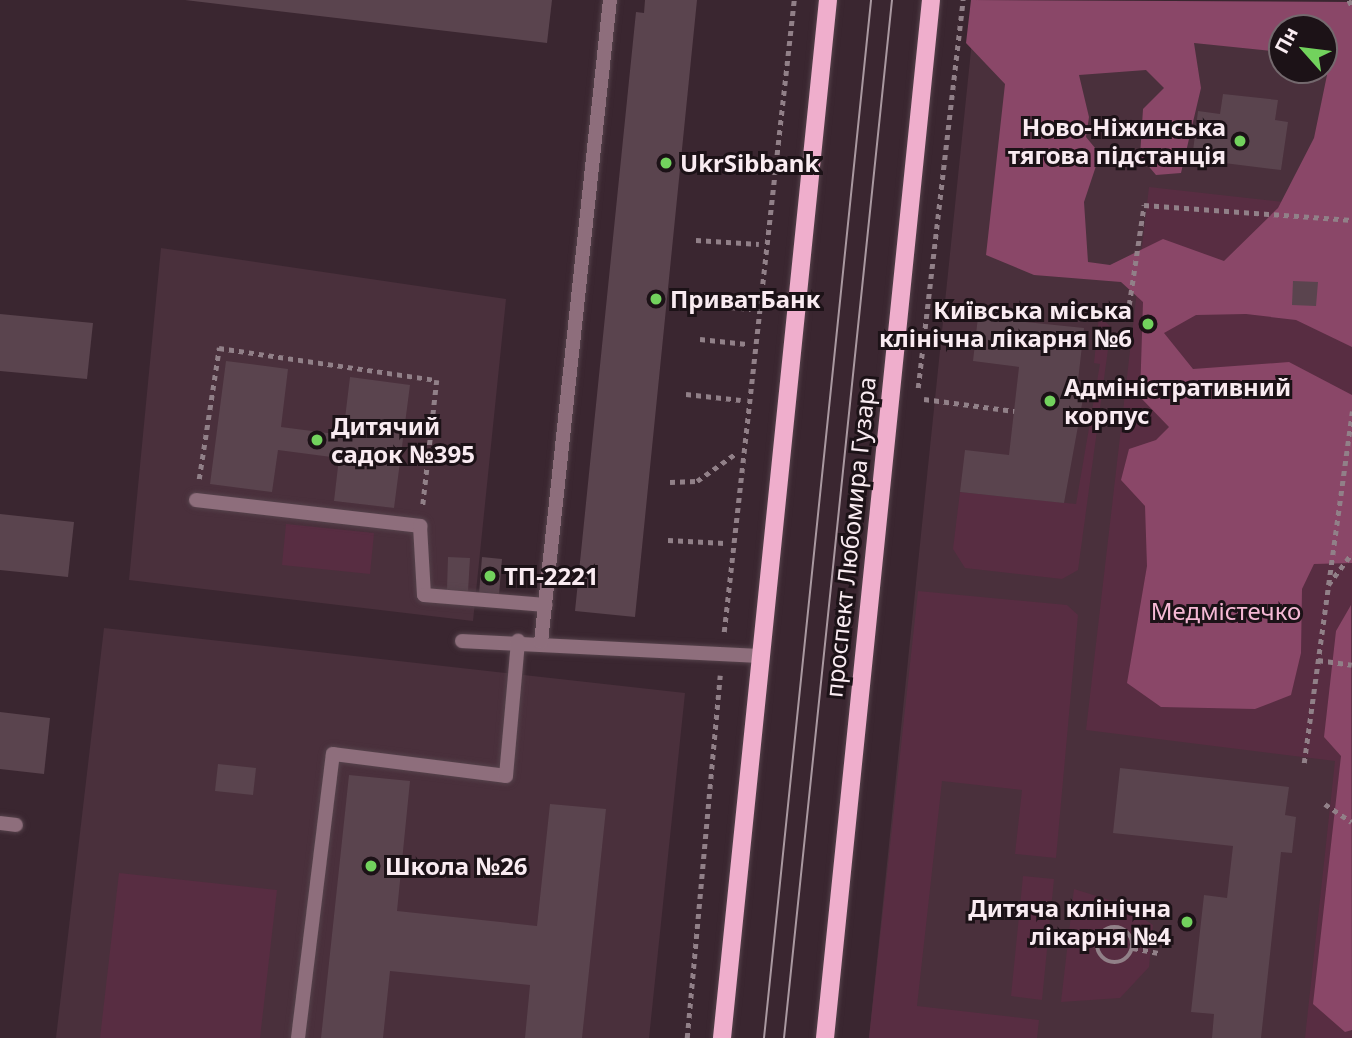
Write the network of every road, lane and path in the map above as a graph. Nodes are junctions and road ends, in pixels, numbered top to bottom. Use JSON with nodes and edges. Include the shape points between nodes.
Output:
{"nodes":[{"id":1,"x":610,"y":0,"type":"edge"},
{"id":2,"x":794,"y":0,"type":"edge"},
{"id":3,"x":828,"y":0,"type":"edge"},
{"id":4,"x":931,"y":0,"type":"edge"},
{"id":5,"x":1349,"y":0,"type":"edge"},
{"id":6,"x":1352,"y":6,"type":"edge"},
{"id":7,"x":1352,"y":220,"type":"edge"},
{"id":8,"x":696,"y":240,"type":"dead end"},
{"id":9,"x":759,"y":244,"type":"dead end"},
{"id":10,"x":690,"y":303,"type":"dead end"},
{"id":11,"x":1129,"y":305,"type":"dead end"},
{"id":12,"x":751,"y":309,"type":"dead end"},
{"id":13,"x":700,"y":339,"type":"dead end"},
{"id":14,"x":747,"y":345,"type":"dead end"},
{"id":15,"x":687,"y":394,"type":"dead end"},
{"id":16,"x":924,"y":399,"type":"dead end"},
{"id":17,"x":741,"y":400,"type":"dead end"},
{"id":18,"x":1014,"y":411,"type":"dead end"},
{"id":19,"x":1352,"y":411,"type":"edge"},
{"id":20,"x":734,"y":454,"type":"dead end"},
{"id":21,"x":670,"y":482,"type":"dead end"},
{"id":22,"x":196,"y":500,"type":"joint"},
{"id":23,"x":420,"y":526,"type":"junction"},
{"id":24,"x":668,"y":540,"type":"dead end"},
{"id":25,"x":725,"y":543,"type":"dead end"},
{"id":26,"x":1352,"y":553,"type":"edge"},
{"id":27,"x":1328,"y":586,"type":"junction"},
{"id":28,"x":546,"y":605,"type":"junction"},
{"id":29,"x":462,"y":641,"type":"dead end"},
{"id":30,"x":518,"y":641,"type":"junction"},
{"id":31,"x":541,"y":642,"type":"junction"},
{"id":32,"x":722,"y":652,"type":"junction"},
{"id":33,"x":763,"y":656,"type":"junction"},
{"id":34,"x":1318,"y":660,"type":"junction"},
{"id":35,"x":1352,"y":665,"type":"edge"},
{"id":36,"x":1304,"y":763,"type":"dead end"},
{"id":37,"x":1325,"y":804,"type":"dead end"},
{"id":38,"x":1352,"y":822,"type":"edge"},
{"id":39,"x":0,"y":823,"type":"edge"},
{"id":40,"x":16,"y":825,"type":"dead end"},
{"id":41,"x":1133,"y":948,"type":"junction"},
{"id":42,"x":1159,"y":953,"type":"dead end"},
{"id":43,"x":298,"y":1038,"type":"edge"},
{"id":44,"x":688,"y":1038,"type":"edge"},
{"id":45,"x":722,"y":1038,"type":"edge"},
{"id":46,"x":825,"y":1038,"type":"edge"}],
"edges":[{"from":1,"to":28,"type":"lane"},
{"from":2,"to":32,"type":"path"},
{"from":3,"to":33,"type":"main road"},
{"from":4,"to":46,"type":"main road","name":"проспект Любомира Гузара"},
{"from":5,"to":6,"type":"path"},
{"from":7,"to":11,"type":"path","via":[[1143,205]]},
{"from":8,"to":9,"type":"path"},
{"from":10,"to":12,"type":"path"},
{"from":13,"to":14,"type":"path"},
{"from":15,"to":17,"type":"path"},
{"from":16,"to":18,"type":"path"},
{"from":19,"to":27,"type":"path"},
{"from":20,"to":21,"type":"path","via":[[697,481]]},
{"from":22,"to":23,"type":"lane"},
{"from":22,"to":23,"type":"path","via":[[219,348],[437,380]]},
{"from":23,"to":28,"type":"lane","via":[[424,595]]},
{"from":24,"to":25,"type":"path"},
{"from":26,"to":27,"type":"path"},
{"from":27,"to":34,"type":"path"},
{"from":28,"to":31,"type":"lane"},
{"from":29,"to":30,"type":"lane"},
{"from":30,"to":31,"type":"lane"},
{"from":30,"to":43,"type":"lane","via":[[506,776],[333,754]]},
{"from":31,"to":32,"type":"lane"},
{"from":32,"to":33,"type":"lane"},
{"from":32,"to":44,"type":"path"},
{"from":33,"to":45,"type":"main road"},
{"from":34,"to":35,"type":"path"},
{"from":34,"to":36,"type":"path"},
{"from":37,"to":38,"type":"path"},
{"from":39,"to":40,"type":"lane"},
{"from":41,"to":41,"type":"path","via":[[1113,963],[1097,944],[1115,927],[1128,933]]},
{"from":41,"to":42,"type":"path"}]}
